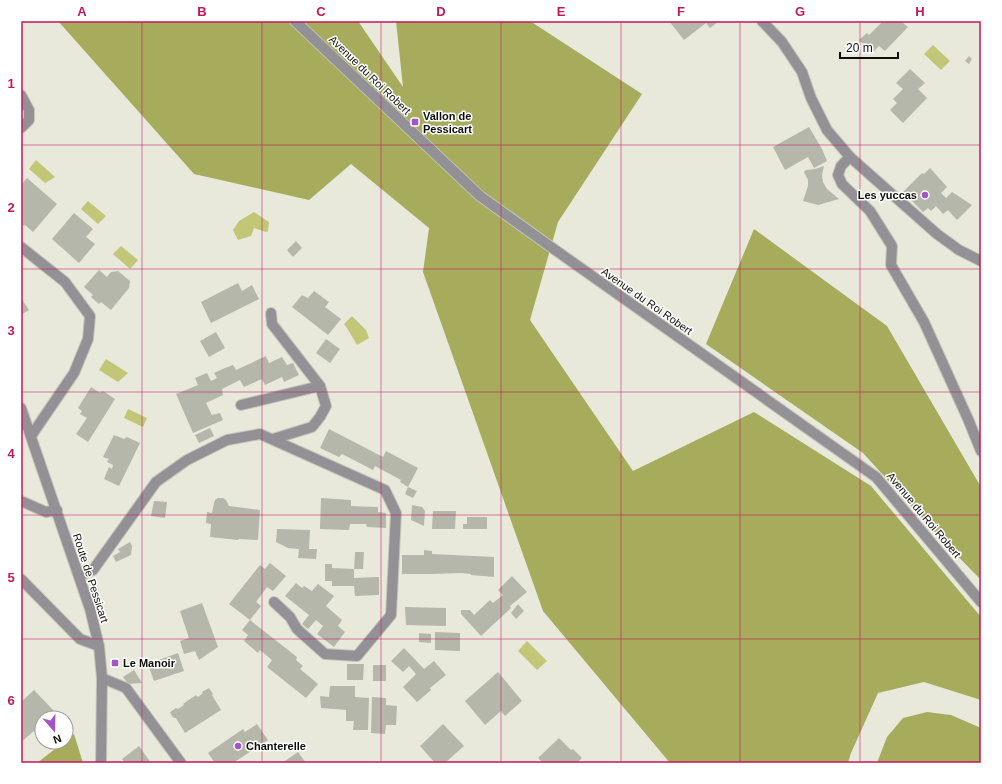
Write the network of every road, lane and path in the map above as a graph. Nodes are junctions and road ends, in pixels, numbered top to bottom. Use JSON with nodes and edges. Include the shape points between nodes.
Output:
{"nodes":[{"id":1,"x":296,"y":21,"type":"edge"},
{"id":2,"x":762,"y":21,"type":"edge"},
{"id":3,"x":21,"y":96,"type":"edge"},
{"id":4,"x":21,"y":128,"type":"edge"},
{"id":5,"x":850,"y":157,"type":"junction"},
{"id":6,"x":21,"y":247,"type":"edge"},
{"id":7,"x":981,"y":261,"type":"edge"},
{"id":8,"x":271,"y":313,"type":"dead end"},
{"id":9,"x":320,"y":386,"type":"junction"},
{"id":10,"x":241,"y":405,"type":"dead end"},
{"id":11,"x":21,"y":408,"type":"edge"},
{"id":12,"x":31,"y":436,"type":"junction"},
{"id":13,"x":273,"y":440,"type":"junction"},
{"id":14,"x":981,"y":451,"type":"edge"},
{"id":15,"x":21,"y":501,"type":"edge"},
{"id":16,"x":57,"y":510,"type":"junction"},
{"id":17,"x":79,"y":576,"type":"junction"},
{"id":18,"x":21,"y":579,"type":"edge"},
{"id":19,"x":274,"y":602,"type":"dead end"},
{"id":20,"x":981,"y":602,"type":"edge"},
{"id":21,"x":99,"y":646,"type":"junction"},
{"id":22,"x":102,"y":678,"type":"junction"},
{"id":23,"x":101,"y":763,"type":"edge"},
{"id":24,"x":181,"y":763,"type":"edge"}],
"edges":[{"from":1,"to":20,"type":"street","name":"Avenue du Roi Robert","via":[[480,196],[876,477]]},
{"from":2,"to":5,"type":"street","via":[[782,42],[802,72],[811,98],[827,130]]},
{"from":3,"to":4,"type":"street","via":[[29,110],[29,120]]},
{"from":5,"to":7,"type":"street","via":[[937,234],[958,250]]},
{"from":5,"to":14,"type":"street","via":[[841,166],[838,175],[842,184],[870,211],[892,246],[891,265],[924,322]]},
{"from":6,"to":12,"type":"street","via":[[65,282],[90,316],[88,339],[74,373]]},
{"from":8,"to":9,"type":"street","via":[[272,324]]},
{"from":9,"to":10,"type":"street"},
{"from":9,"to":13,"type":"street","via":[[326,406],[312,427]]},
{"from":11,"to":12,"type":"street","name":"Route de Pessicart"},
{"from":12,"to":16,"type":"street","name":"Route de Pessicart"},
{"from":13,"to":17,"type":"street","via":[[260,434],[227,440],[187,460],[156,482],[93,570]]},
{"from":13,"to":19,"type":"street","via":[[385,490],[396,513],[391,615],[357,656],[325,654],[297,629],[290,617]]},
{"from":15,"to":16,"type":"street","via":[[46,512]]},
{"from":16,"to":17,"type":"street","name":"Route de Pessicart"},
{"from":17,"to":21,"type":"street","name":"Route de Pessicart"},
{"from":18,"to":21,"type":"street","via":[[80,639]]},
{"from":21,"to":22,"type":"street","name":"Route de Pessicart"},
{"from":22,"to":23,"type":"street","name":"Route de Pessicart"},
{"from":22,"to":24,"type":"street","via":[[126,688]]}]}
